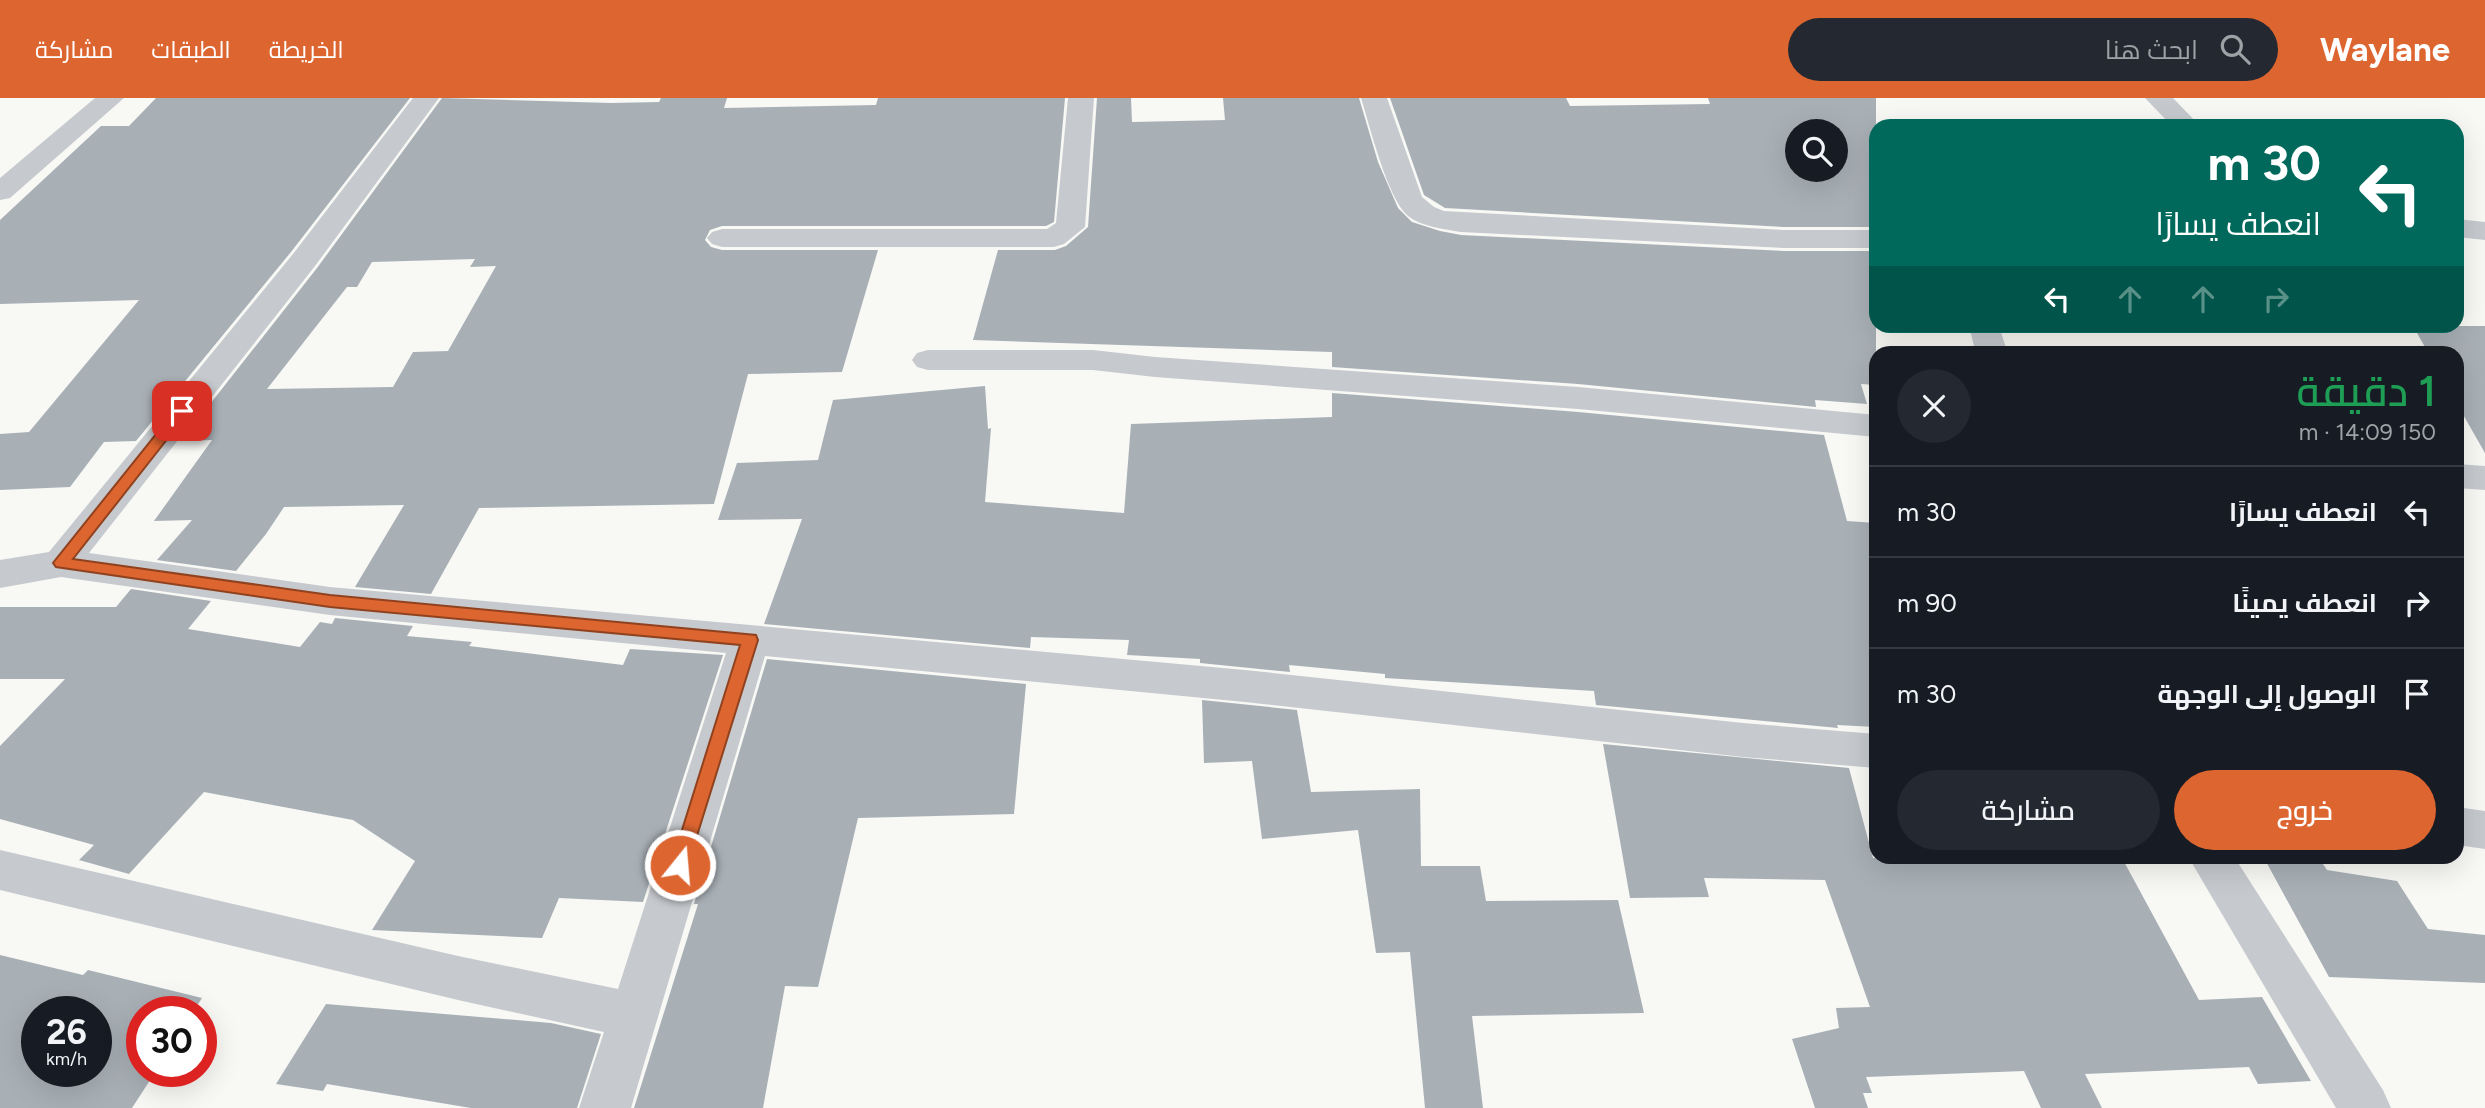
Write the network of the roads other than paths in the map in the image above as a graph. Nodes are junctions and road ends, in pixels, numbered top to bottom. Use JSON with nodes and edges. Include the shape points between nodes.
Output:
{"nodes":[{"id":1,"x":111,"y":98,"type":"edge"},
{"id":2,"x":426,"y":98,"type":"edge"},
{"id":3,"x":1081,"y":98,"type":"edge"},
{"id":4,"x":1374,"y":98,"type":"edge"},
{"id":5,"x":2158,"y":98,"type":"edge"},
{"id":6,"x":2180,"y":119,"type":"edge"},
{"id":7,"x":12,"y":151,"type":"dead end"},
{"id":8,"x":47,"y":152,"type":"junction"},
{"id":9,"x":0,"y":192,"type":"edge"},
{"id":10,"x":2464,"y":229,"type":"edge"},
{"id":11,"x":2485,"y":231,"type":"edge"},
{"id":12,"x":722,"y":238,"type":"dead end"},
{"id":13,"x":1869,"y":239,"type":"edge"},
{"id":14,"x":928,"y":360,"type":"dead end"},
{"id":15,"x":1869,"y":425,"type":"edge"},
{"id":16,"x":2464,"y":476,"type":"edge"},
{"id":17,"x":2485,"y":478,"type":"edge"},
{"id":18,"x":61,"y":563,"type":"junction"},
{"id":19,"x":0,"y":574,"type":"edge"},
{"id":20,"x":750,"y":640,"type":"junction"},
{"id":21,"x":1869,"y":750,"type":"edge"},
{"id":22,"x":2464,"y":828,"type":"edge"},
{"id":23,"x":2485,"y":830,"type":"edge"},
{"id":24,"x":2215,"y":864,"type":"edge"},
{"id":25,"x":0,"y":870,"type":"edge"},
{"id":26,"x":633,"y":1015,"type":"junction"},
{"id":27,"x":605,"y":1108,"type":"edge"},
{"id":28,"x":2365,"y":1108,"type":"edge"}],
"edges":[{"from":1,"to":8,"type":"street"},
{"from":2,"to":18,"type":"street","via":[[304,260]]},
{"from":3,"to":12,"type":"street","via":[[1070,227],[1054,238]]},
{"from":4,"to":13,"type":"street","via":[[1408,197],[1414,209],[1432,218],[1757,238]]},
{"from":5,"to":6,"type":"street"},
{"from":7,"to":8,"type":"street"},
{"from":8,"to":9,"type":"street"},
{"from":10,"to":11,"type":"street"},
{"from":14,"to":15,"type":"street","via":[[1093,360]]},
{"from":16,"to":17,"type":"street"},
{"from":18,"to":19,"type":"street"},
{"from":18,"to":20,"type":"street","via":[[330,601]]},
{"from":20,"to":21,"type":"street","via":[[1245,685]]},
{"from":20,"to":26,"type":"street"},
{"from":22,"to":23,"type":"street"},
{"from":24,"to":28,"type":"street"},
{"from":25,"to":26,"type":"street"},
{"from":26,"to":27,"type":"street"}]}
